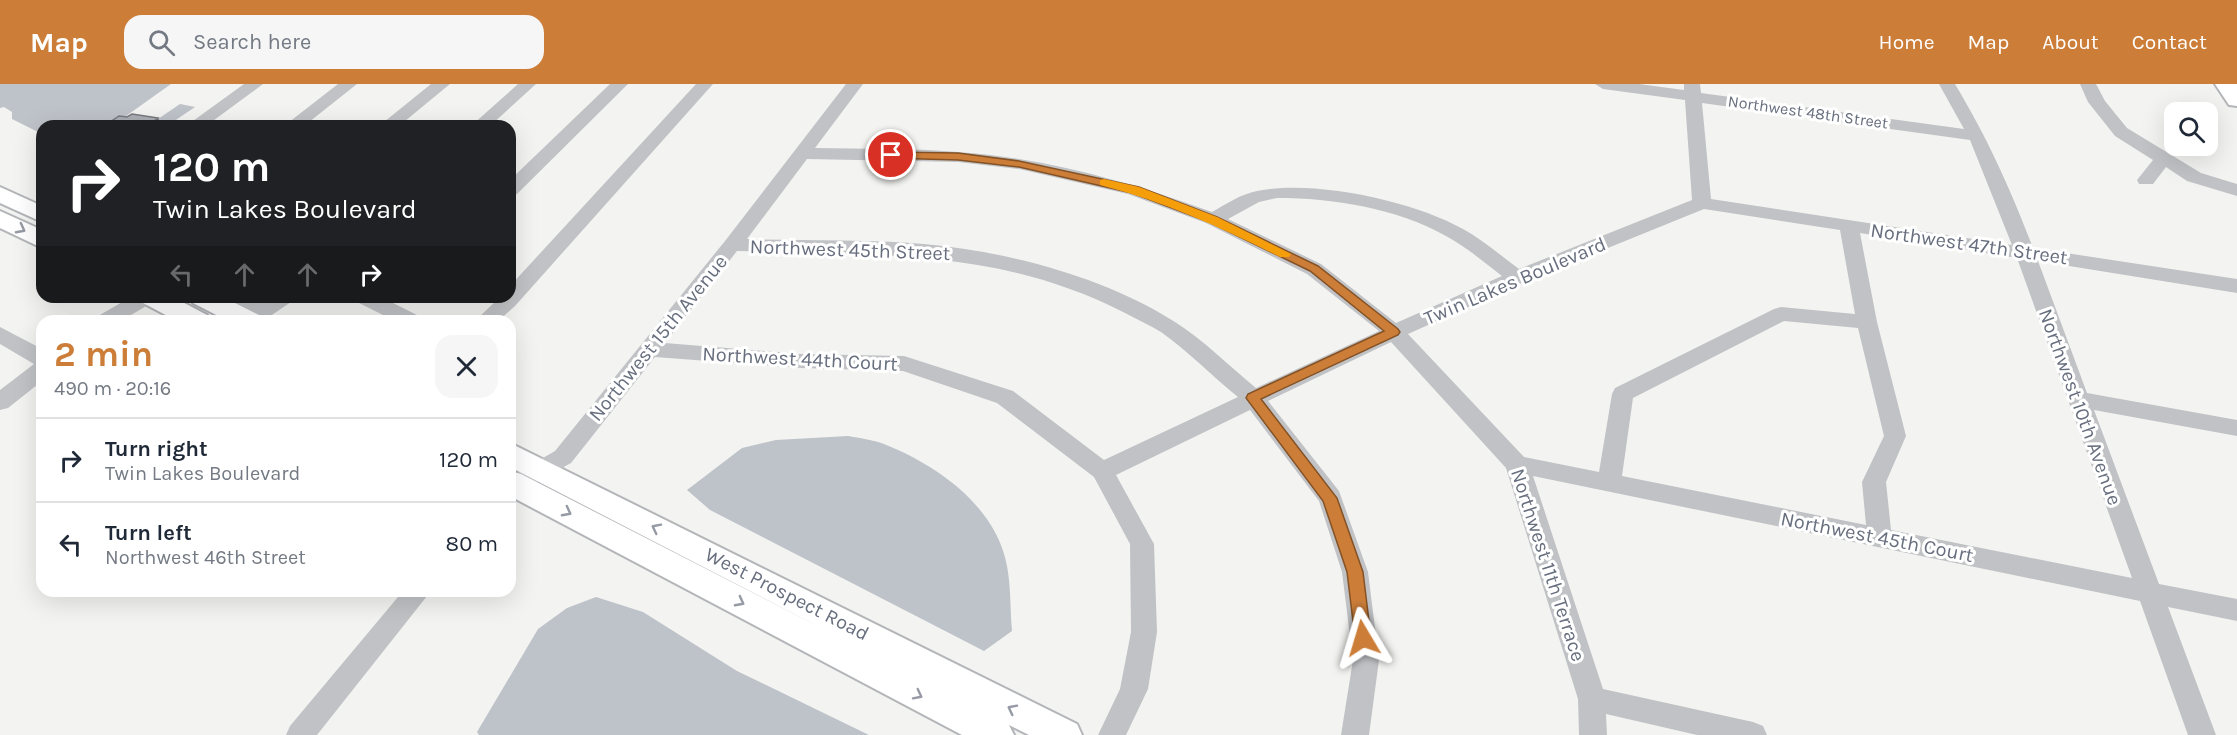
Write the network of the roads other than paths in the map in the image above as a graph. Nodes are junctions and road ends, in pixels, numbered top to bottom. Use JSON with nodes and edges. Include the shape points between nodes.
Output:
{"nodes":[{"id":1,"x":255,"y":84,"type":"edge"},
{"id":2,"x":349,"y":84,"type":"edge"},
{"id":3,"x":441,"y":84,"type":"edge"},
{"id":4,"x":528,"y":84,"type":"edge"},
{"id":5,"x":620,"y":84,"type":"edge"},
{"id":6,"x":705,"y":84,"type":"edge"},
{"id":7,"x":855,"y":84,"type":"edge"},
{"id":8,"x":1603,"y":84,"type":"edge"},
{"id":9,"x":1947,"y":84,"type":"edge"},
{"id":10,"x":2088,"y":84,"type":"edge"},
{"id":11,"x":2226,"y":84,"type":"edge"},
{"id":12,"x":1692,"y":90,"type":"edge"},
{"id":13,"x":2237,"y":100,"type":"edge"},
{"id":14,"x":204,"y":120,"type":"edge"},
{"id":15,"x":301,"y":120,"type":"edge"},
{"id":16,"x":396,"y":120,"type":"edge"},
{"id":17,"x":487,"y":120,"type":"edge"},
{"id":18,"x":1977,"y":136,"type":"junction"},
{"id":19,"x":802,"y":153,"type":"junction"},
{"id":20,"x":2164,"y":158,"type":"junction"},
{"id":21,"x":2145,"y":180,"type":"dead end"},
{"id":22,"x":516,"y":184,"type":"edge"},
{"id":23,"x":2237,"y":190,"type":"edge"},
{"id":24,"x":0,"y":194,"type":"edge"},
{"id":25,"x":1702,"y":203,"type":"junction"},
{"id":26,"x":36,"y":212,"type":"edge"},
{"id":27,"x":0,"y":218,"type":"edge"},
{"id":28,"x":1213,"y":219,"type":"junction"},
{"id":29,"x":1849,"y":227,"type":"junction"},
{"id":30,"x":36,"y":237,"type":"edge"},
{"id":31,"x":732,"y":245,"type":"junction"},
{"id":32,"x":2024,"y":252,"type":"junction"},
{"id":33,"x":1517,"y":277,"type":"junction"},
{"id":34,"x":2237,"y":286,"type":"edge"},
{"id":35,"x":516,"y":292,"type":"edge"},
{"id":36,"x":146,"y":303,"type":"edge"},
{"id":37,"x":151,"y":303,"type":"edge"},
{"id":38,"x":166,"y":303,"type":"edge"},
{"id":39,"x":212,"y":303,"type":"edge"},
{"id":40,"x":255,"y":303,"type":"edge"},
{"id":41,"x":272,"y":303,"type":"edge"},
{"id":42,"x":394,"y":303,"type":"edge"},
{"id":43,"x":506,"y":303,"type":"edge"},
{"id":44,"x":119,"y":315,"type":"edge"},
{"id":45,"x":136,"y":315,"type":"edge"},
{"id":46,"x":187,"y":315,"type":"edge"},
{"id":47,"x":233,"y":315,"type":"edge"},
{"id":48,"x":244,"y":315,"type":"edge"},
{"id":49,"x":248,"y":315,"type":"edge"},
{"id":50,"x":406,"y":315,"type":"edge"},
{"id":51,"x":492,"y":315,"type":"edge"},
{"id":52,"x":1868,"y":322,"type":"junction"},
{"id":53,"x":1394,"y":332,"type":"junction"},
{"id":54,"x":0,"y":334,"type":"edge"},
{"id":55,"x":648,"y":350,"type":"junction"},
{"id":56,"x":36,"y":355,"type":"edge"},
{"id":57,"x":36,"y":374,"type":"edge"},
{"id":58,"x":1252,"y":398,"type":"junction"},
{"id":59,"x":2077,"y":399,"type":"junction"},
{"id":60,"x":0,"y":402,"type":"edge"},
{"id":61,"x":2237,"y":428,"type":"edge"},
{"id":62,"x":1517,"y":464,"type":"junction"},
{"id":63,"x":1102,"y":471,"type":"junction"},
{"id":64,"x":519,"y":481,"type":"edge"},
{"id":65,"x":1609,"y":483,"type":"junction"},
{"id":66,"x":1880,"y":537,"type":"junction"},
{"id":67,"x":2150,"y":593,"type":"junction"},
{"id":68,"x":413,"y":597,"type":"edge"},
{"id":69,"x":2237,"y":610,"type":"edge"},
{"id":70,"x":1592,"y":699,"type":"junction"},
{"id":71,"x":300,"y":735,"type":"edge"},
{"id":72,"x":996,"y":735,"type":"edge"},
{"id":73,"x":1064,"y":735,"type":"edge"},
{"id":74,"x":1113,"y":735,"type":"edge"},
{"id":75,"x":1355,"y":735,"type":"edge"},
{"id":76,"x":1593,"y":735,"type":"edge"},
{"id":77,"x":1753,"y":735,"type":"edge"},
{"id":78,"x":2202,"y":735,"type":"edge"}],
"edges":[{"from":1,"to":14,"type":"street"},
{"from":2,"to":15,"type":"street"},
{"from":3,"to":16,"type":"street"},
{"from":4,"to":17,"type":"street"},
{"from":5,"to":22,"type":"street"},
{"from":6,"to":35,"type":"street"},
{"from":7,"to":19,"type":"street","name":"Northwest 15th Avenue"},
{"from":8,"to":12,"type":"street","name":"Northwest 48th Street"},
{"from":9,"to":18,"type":"street","name":"Northwest 10th Avenue"},
{"from":10,"to":20,"type":"street","via":[[2121,132]]},
{"from":11,"to":13,"type":"main road"},
{"from":12,"to":18,"type":"street","name":"Northwest 48th Street"},
{"from":12,"to":25,"type":"street"},
{"from":18,"to":32,"type":"street","name":"Northwest 10th Avenue"},
{"from":19,"to":28,"type":"street","name":"Northwest 11th Terrace","via":[[958,157],[1019,164],[1135,190]]},
{"from":19,"to":31,"type":"street","name":"Northwest 15th Avenue"},
{"from":20,"to":21,"type":"street"},
{"from":20,"to":23,"type":"street","via":[[2194,177]]},
{"from":24,"to":26,"type":"main road"},
{"from":25,"to":29,"type":"street","name":"Northwest 47th Street"},
{"from":25,"to":33,"type":"street","name":"Twin Lakes Boulevard"},
{"from":27,"to":30,"type":"main road","one_way":true},
{"from":28,"to":33,"type":"street","via":[[1258,196],[1297,192],[1404,210],[1447,228]]},
{"from":28,"to":53,"type":"street","name":"Northwest 11th Terrace","via":[[1314,269]]},
{"from":29,"to":32,"type":"street","name":"Northwest 47th Street"},
{"from":29,"to":52,"type":"street"},
{"from":31,"to":55,"type":"street","name":"Northwest 15th Avenue"},
{"from":31,"to":58,"type":"street","name":"Northwest 45th Street","via":[[924,250],[986,258],[1040,271],[1108,296],[1168,327]]},
{"from":32,"to":34,"type":"street","name":"Northwest 47th Street"},
{"from":32,"to":59,"type":"street","name":"Northwest 10th Avenue"},
{"from":33,"to":53,"type":"street","name":"Twin Lakes Boulevard"},
{"from":36,"to":44,"type":"street"},
{"from":37,"to":45,"type":"street"},
{"from":38,"to":46,"type":"main road"},
{"from":39,"to":47,"type":"main road"},
{"from":40,"to":48,"type":"street"},
{"from":41,"to":49,"type":"street"},
{"from":42,"to":50,"type":"street"},
{"from":43,"to":51,"type":"street"},
{"from":52,"to":65,"type":"street","via":[[1780,314],[1623,394]]},
{"from":52,"to":66,"type":"street","via":[[1895,436],[1874,482]]},
{"from":53,"to":58,"type":"street","name":"Twin Lakes Boulevard"},
{"from":53,"to":62,"type":"street","name":"Northwest 11th Terrace"},
{"from":54,"to":56,"type":"street"},
{"from":55,"to":63,"type":"street","name":"Northwest 44th Court","via":[[904,364],[1005,397]]},
{"from":55,"to":64,"type":"street","name":"Northwest 15th Avenue","via":[[563,457]]},
{"from":57,"to":60,"type":"street"},
{"from":58,"to":63,"type":"street","name":"Twin Lakes Boulevard"},
{"from":58,"to":75,"type":"street","name":"Northwest 45th Street","via":[[1330,498],[1355,572],[1366,660]]},
{"from":59,"to":61,"type":"street"},
{"from":59,"to":67,"type":"street","name":"Northwest 10th Avenue"},
{"from":62,"to":65,"type":"street","name":"Northwest 45th Court"},
{"from":62,"to":70,"type":"street","name":"Northwest 11th Terrace"},
{"from":63,"to":74,"type":"street","via":[[1142,544],[1144,632],[1134,689]]},
{"from":64,"to":72,"type":"main road","name":"West Prospect Road","one_way":true},
{"from":73,"to":64,"type":"main road","name":"West Prospect Road","one_way":true},
{"from":65,"to":66,"type":"street","name":"Northwest 45th Court"},
{"from":66,"to":67,"type":"street","name":"Northwest 45th Court"},
{"from":67,"to":69,"type":"street","name":"Northwest 45th Court"},
{"from":67,"to":78,"type":"street","name":"Northwest 10th Avenue"},
{"from":68,"to":71,"type":"street"},
{"from":70,"to":76,"type":"street","name":"Northwest 11th Terrace"},
{"from":70,"to":77,"type":"street"}]}
